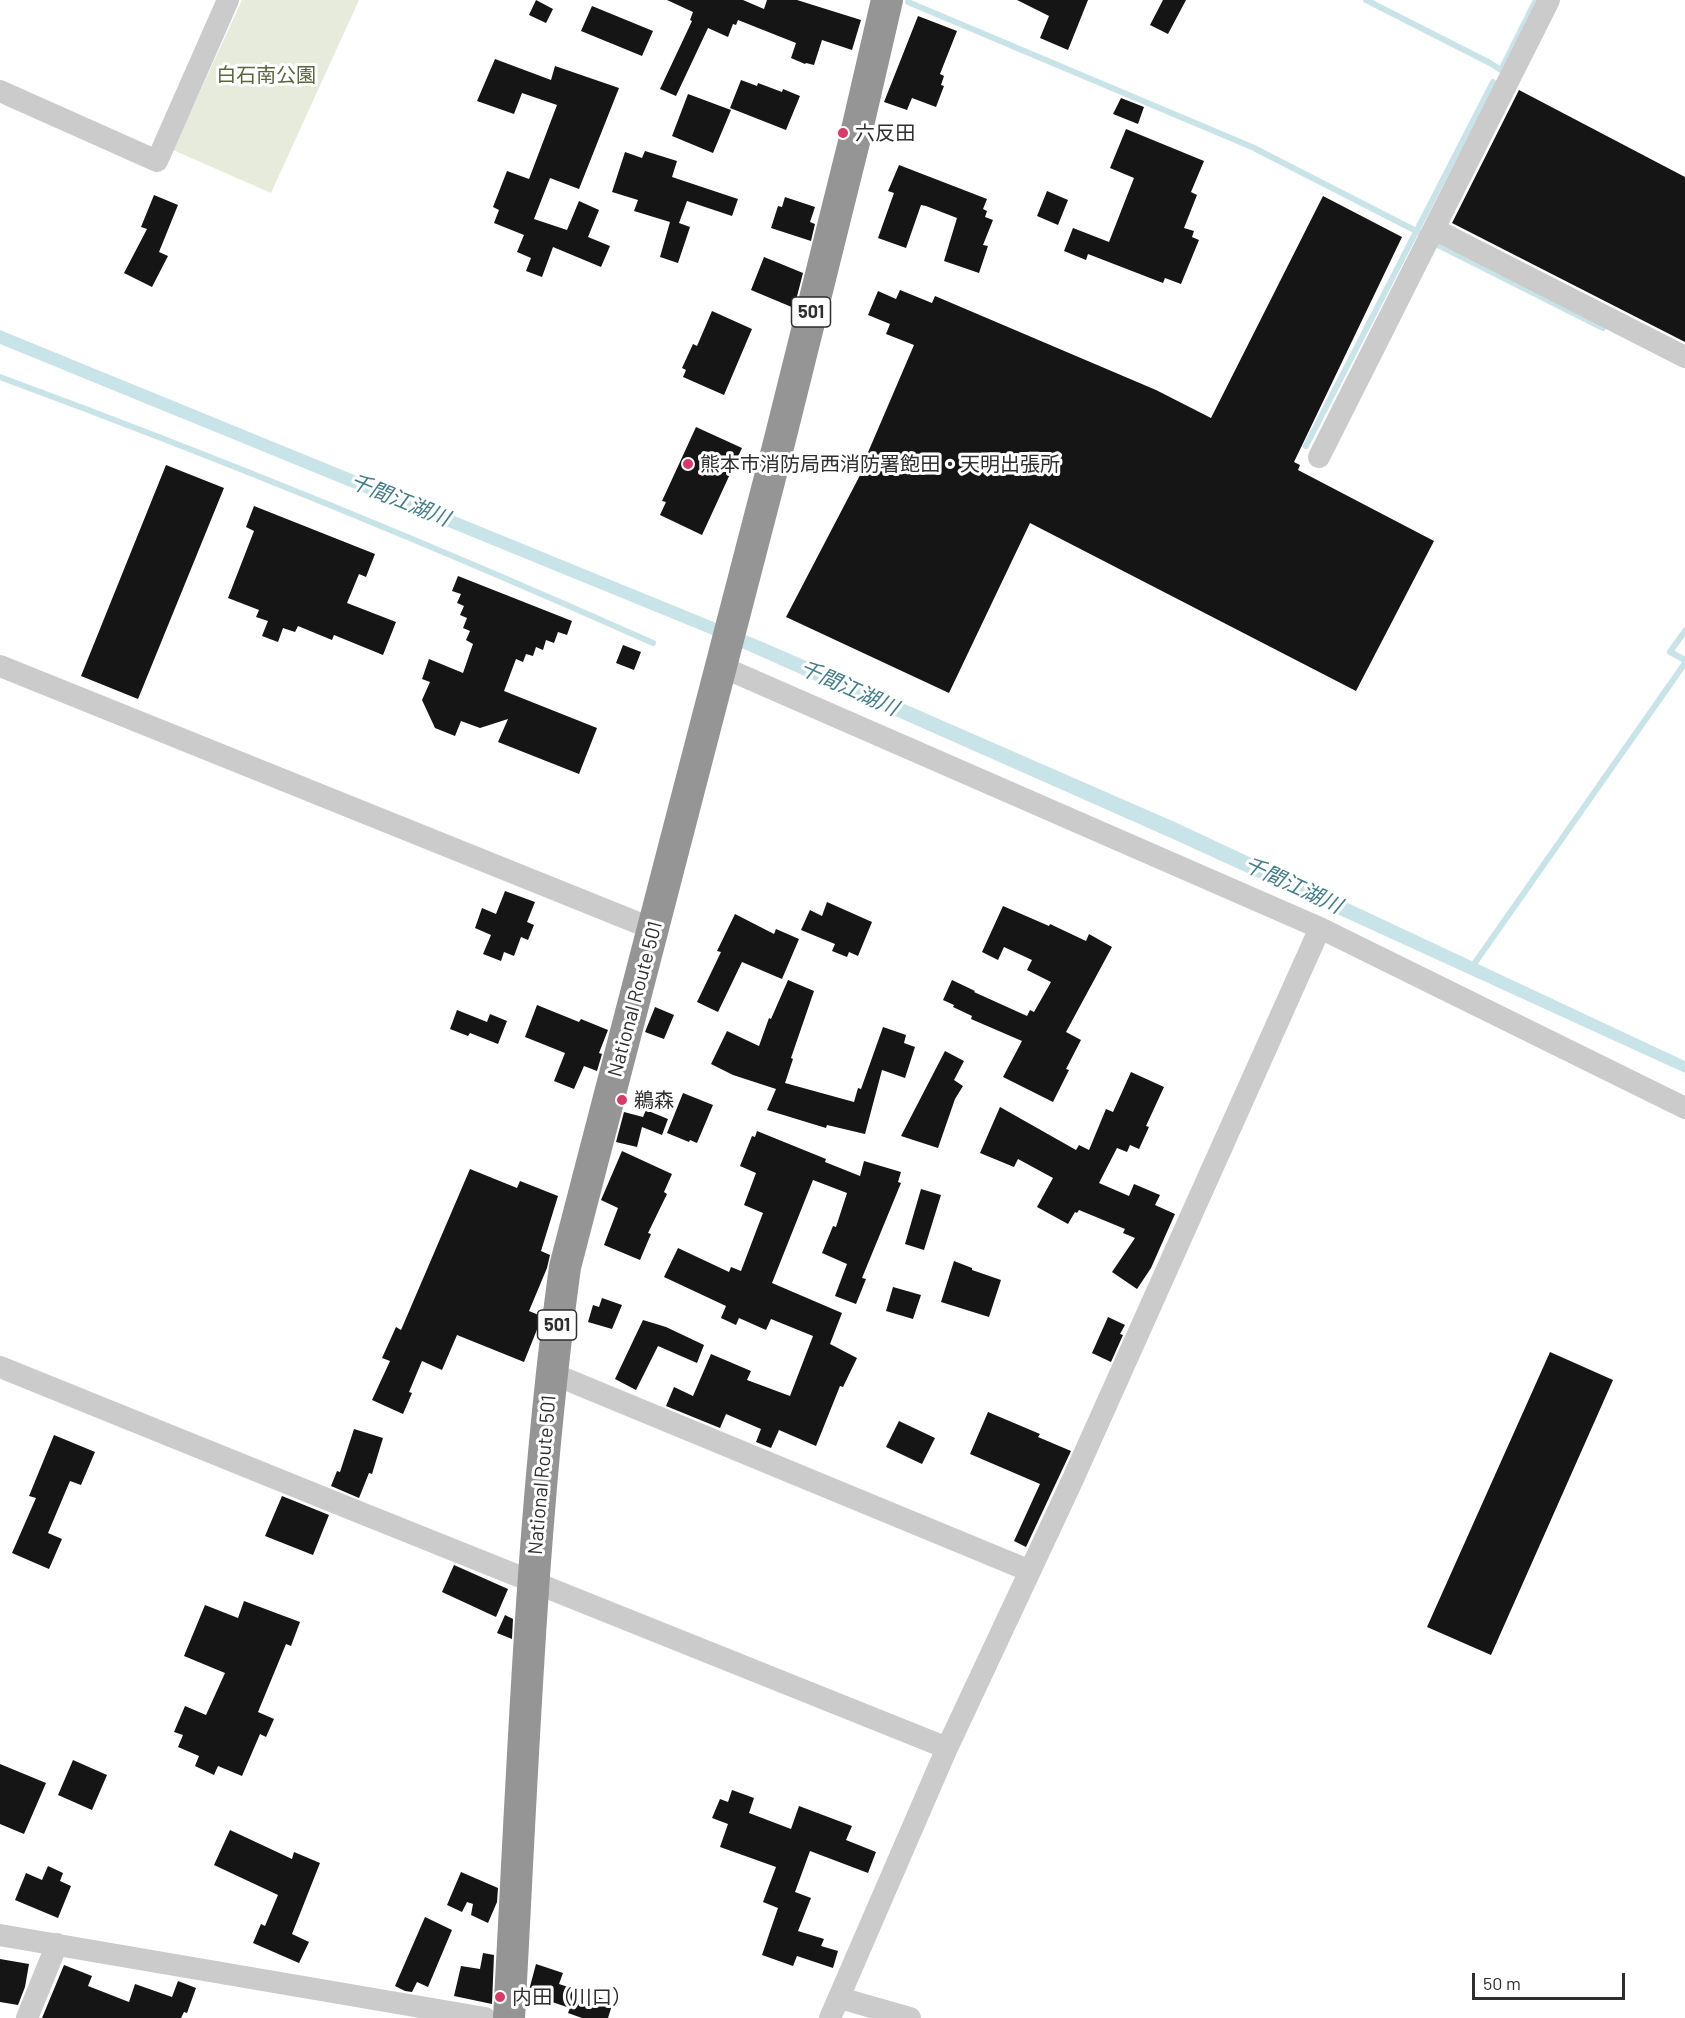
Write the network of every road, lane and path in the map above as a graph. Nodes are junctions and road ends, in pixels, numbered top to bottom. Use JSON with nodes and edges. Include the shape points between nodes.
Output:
{"nodes":[{"id":1,"x":228,"y":0,"type":"edge"},
{"id":2,"x":887,"y":0,"type":"edge"},
{"id":3,"x":1549,"y":0,"type":"edge"},
{"id":4,"x":0,"y":91,"type":"edge"},
{"id":5,"x":1434,"y":228,"type":"junction"},
{"id":6,"x":1685,"y":357,"type":"edge"},
{"id":7,"x":1319,"y":457,"type":"dead end"},
{"id":8,"x":725,"y":647,"type":"junction"},
{"id":9,"x":0,"y":666,"type":"edge"},
{"id":10,"x":1320,"y":928,"type":"junction"},
{"id":11,"x":653,"y":929,"type":"junction"},
{"id":12,"x":1685,"y":1108,"type":"edge"},
{"id":13,"x":0,"y":1367,"type":"edge"},
{"id":14,"x":551,"y":1373,"type":"junction"},
{"id":15,"x":1030,"y":1571,"type":"junction"},
{"id":16,"x":534,"y":1581,"type":"junction"},
{"id":17,"x":947,"y":1748,"type":"junction"},
{"id":18,"x":0,"y":1935,"type":"edge"},
{"id":19,"x":57,"y":1944,"type":"junction"},
{"id":20,"x":835,"y":2008,"type":"edge"},
{"id":21,"x":27,"y":2018,"type":"edge"},
{"id":22,"x":485,"y":2018,"type":"edge"},
{"id":23,"x":509,"y":2018,"type":"edge"},
{"id":24,"x":910,"y":2018,"type":"edge"}],
"edges":[{"from":1,"to":4,"type":"street","via":[[157,161]]},
{"from":2,"to":8,"type":"highway","name":"National Route 501","number":"501"},
{"from":3,"to":5,"type":"street"},
{"from":5,"to":6,"type":"street"},
{"from":5,"to":7,"type":"street"},
{"from":8,"to":10,"type":"street"},
{"from":8,"to":11,"type":"highway","name":"National Route 501","number":"501"},
{"from":9,"to":11,"type":"street"},
{"from":10,"to":12,"type":"street"},
{"from":10,"to":15,"type":"street"},
{"from":11,"to":14,"type":"highway","name":"National Route 501","number":"501","via":[[565,1267]]},
{"from":13,"to":16,"type":"street"},
{"from":14,"to":15,"type":"street"},
{"from":14,"to":16,"type":"highway","name":"National Route 501","number":"501"},
{"from":15,"to":17,"type":"street"},
{"from":16,"to":17,"type":"street"},
{"from":16,"to":23,"type":"highway","name":"National Route 501","number":"501"},
{"from":17,"to":20,"type":"street"},
{"from":18,"to":19,"type":"street"},
{"from":19,"to":21,"type":"street"},
{"from":19,"to":22,"type":"street"},
{"from":20,"to":24,"type":"street"}]}
